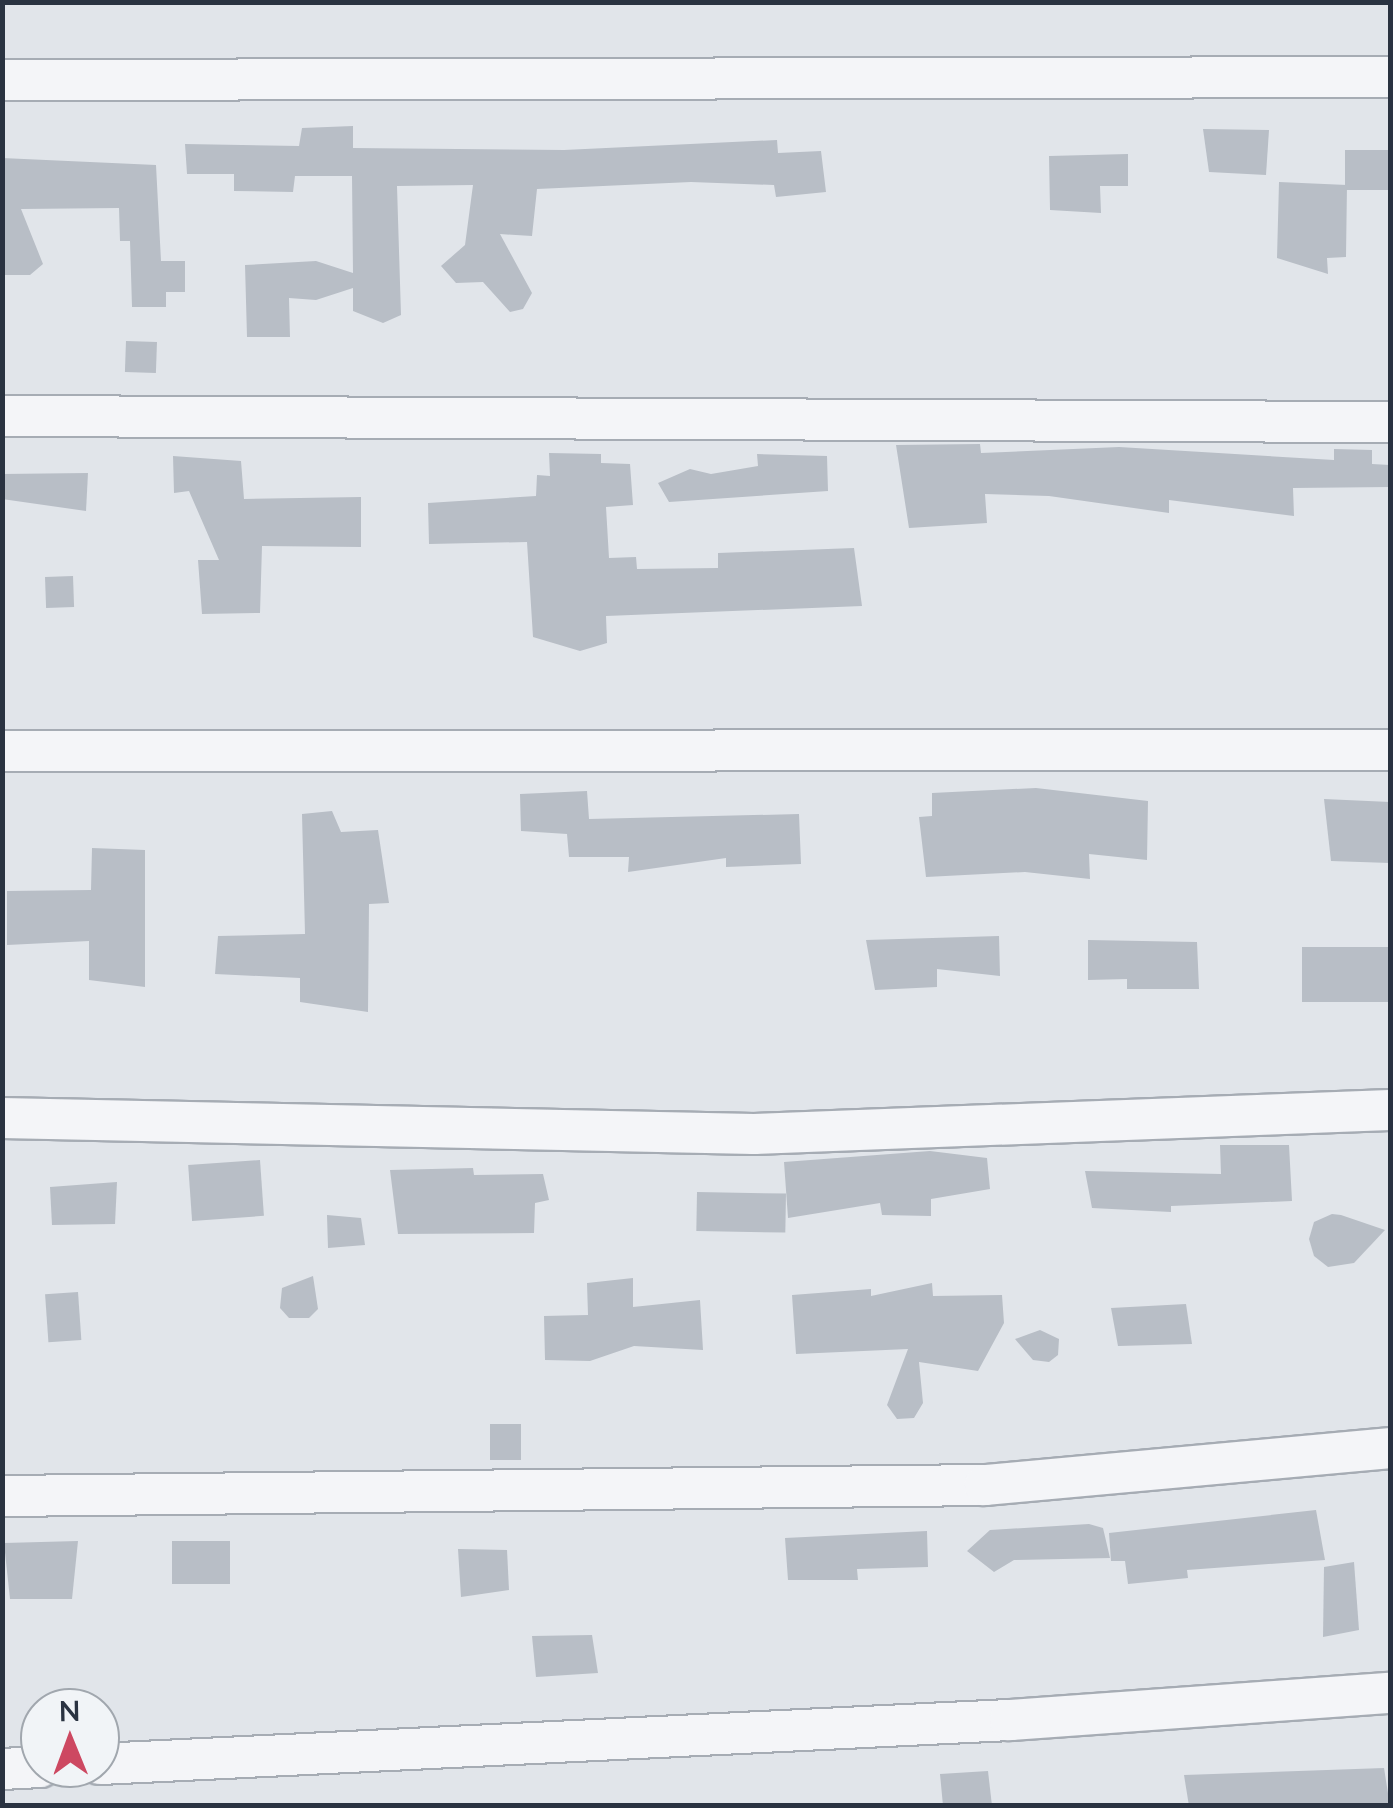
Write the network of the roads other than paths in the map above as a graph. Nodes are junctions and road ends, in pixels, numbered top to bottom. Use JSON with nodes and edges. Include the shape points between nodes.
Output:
{"nodes":[{"id":1,"x":1390,"y":77,"type":"edge"},
{"id":2,"x":2,"y":80,"type":"edge"},
{"id":3,"x":2,"y":416,"type":"edge"},
{"id":4,"x":1390,"y":422,"type":"edge"},
{"id":5,"x":1390,"y":750,"type":"edge"},
{"id":6,"x":2,"y":751,"type":"edge"},
{"id":7,"x":1390,"y":1110,"type":"edge"},
{"id":8,"x":2,"y":1118,"type":"edge"},
{"id":9,"x":1390,"y":1448,"type":"edge"},
{"id":10,"x":2,"y":1496,"type":"edge"},
{"id":11,"x":1390,"y":1693,"type":"edge"},
{"id":12,"x":120,"y":1763,"type":"edge"}],
"edges":[{"from":1,"to":2,"type":"street"},
{"from":3,"to":4,"type":"street"},
{"from":5,"to":6,"type":"street"},
{"from":7,"to":8,"type":"street","via":[[754,1134]]},
{"from":9,"to":10,"type":"street","via":[[986,1484]]},
{"from":11,"to":12,"type":"street","via":[[1010,1720]]}]}
